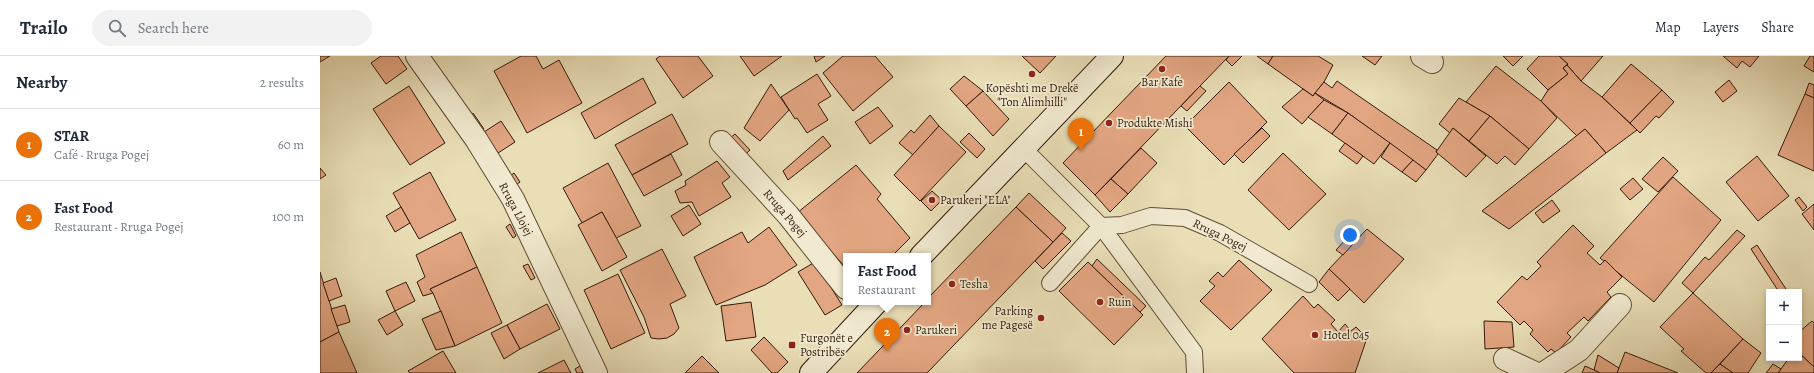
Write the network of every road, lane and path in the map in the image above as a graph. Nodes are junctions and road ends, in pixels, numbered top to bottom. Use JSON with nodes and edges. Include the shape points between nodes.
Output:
{"nodes":[{"id":1,"x":417,"y":56,"type":"edge"},
{"id":2,"x":1112,"y":56,"type":"edge"},
{"id":3,"x":721,"y":142,"type":"dead end"},
{"id":4,"x":1024,"y":148,"type":"junction"},
{"id":5,"x":1101,"y":226,"type":"junction"},
{"id":6,"x":924,"y":253,"type":"edge"},
{"id":7,"x":1050,"y":283,"type":"dead end"},
{"id":8,"x":843,"y":284,"type":"edge"},
{"id":9,"x":1309,"y":284,"type":"dead end"},
{"id":10,"x":868,"y":305,"type":"edge"},
{"id":11,"x":1620,"y":305,"type":"dead end"},
{"id":12,"x":1505,"y":359,"type":"dead end"},
{"id":13,"x":596,"y":373,"type":"edge"},
{"id":14,"x":811,"y":373,"type":"edge"},
{"id":15,"x":1195,"y":373,"type":"edge"},
{"id":16,"x":1535,"y":373,"type":"edge"},
{"id":17,"x":1544,"y":373,"type":"edge"}],
"edges":[{"from":1,"to":13,"type":"street","name":"Rruga Llojej","via":[[476,139],[513,199]]},
{"from":2,"to":4,"type":"street"},
{"from":3,"to":8,"type":"street","name":"Rruga Pogej","via":[[788,215]]},
{"from":4,"to":5,"type":"lane"},
{"from":4,"to":6,"type":"street"},
{"from":5,"to":7,"type":"lane"},
{"from":5,"to":9,"type":"lane","name":"Rruga Pogej","via":[[1122,225],[1151,216],[1185,218],[1220,233]]},
{"from":5,"to":15,"type":"lane","via":[[1194,352]]},
{"from":10,"to":14,"type":"street"},
{"from":11,"to":17,"type":"street","via":[[1579,350]]},
{"from":12,"to":16,"type":"street"}]}
